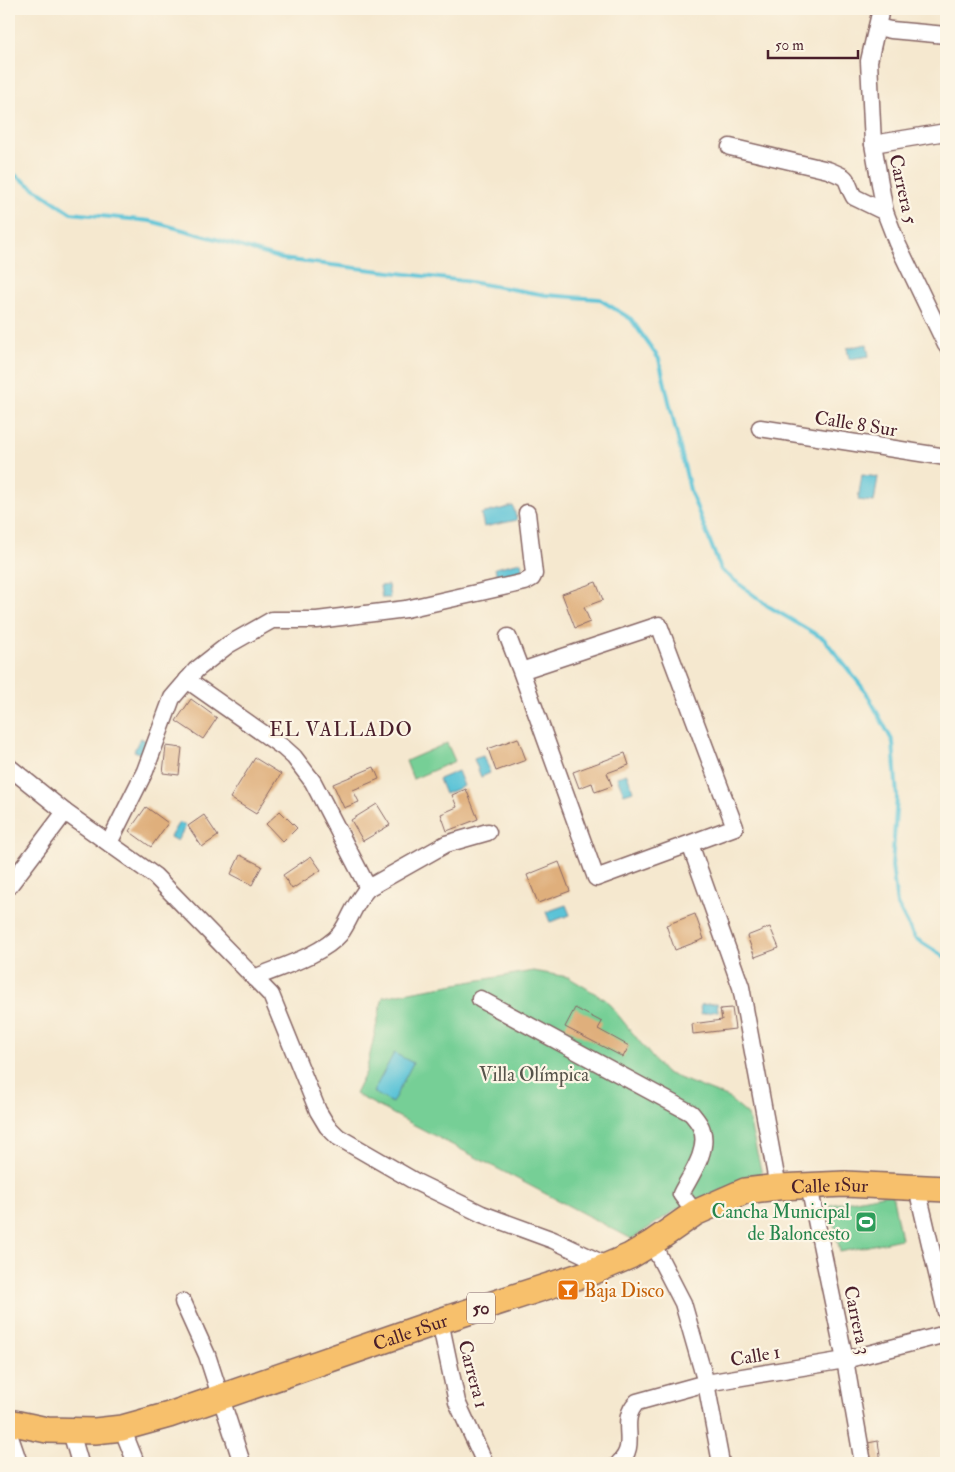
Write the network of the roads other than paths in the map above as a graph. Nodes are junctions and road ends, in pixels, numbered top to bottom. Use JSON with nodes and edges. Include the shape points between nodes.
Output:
{"nodes":[{"id":1,"x":880,"y":9,"type":"edge"},
{"id":2,"x":877,"y":27,"type":"junction"},
{"id":3,"x":946,"y":35,"type":"edge"},
{"id":4,"x":946,"y":132,"type":"edge"},
{"id":5,"x":873,"y":144,"type":"junction"},
{"id":6,"x":730,"y":147,"type":"dead end"},
{"id":7,"x":885,"y":212,"type":"junction"},
{"id":8,"x":946,"y":346,"type":"edge"},
{"id":9,"x":760,"y":428,"type":"dead end"},
{"id":10,"x":946,"y":457,"type":"edge"},
{"id":11,"x":527,"y":513,"type":"dead end"},
{"id":12,"x":508,"y":637,"type":"dead end"},
{"id":13,"x":521,"y":671,"type":"junction"},
{"id":14,"x":187,"y":680,"type":"junction"},
{"id":15,"x":9,"y":767,"type":"edge"},
{"id":16,"x":65,"y":812,"type":"junction"},
{"id":17,"x":488,"y":832,"type":"dead end"},
{"id":18,"x":109,"y":843,"type":"junction"},
{"id":19,"x":690,"y":844,"type":"junction"},
{"id":20,"x":9,"y":886,"type":"edge"},
{"id":21,"x":368,"y":888,"type":"junction"},
{"id":22,"x":254,"y":978,"type":"junction"},
{"id":23,"x":480,"y":999,"type":"dead end"},
{"id":24,"x":809,"y":1186,"type":"junction"},
{"id":25,"x":778,"y":1187,"type":"junction"},
{"id":26,"x":917,"y":1188,"type":"junction"},
{"id":27,"x":946,"y":1189,"type":"edge"},
{"id":28,"x":695,"y":1213,"type":"junction"},
{"id":29,"x":652,"y":1244,"type":"junction"},
{"id":30,"x":940,"y":1261,"type":"edge"},
{"id":31,"x":608,"y":1266,"type":"junction"},
{"id":32,"x":183,"y":1302,"type":"dead end"},
{"id":33,"x":946,"y":1312,"type":"edge"},
{"id":34,"x":440,"y":1321,"type":"junction"},
{"id":35,"x":946,"y":1334,"type":"edge"},
{"id":36,"x":846,"y":1360,"type":"junction"},
{"id":37,"x":706,"y":1383,"type":"junction"},
{"id":38,"x":219,"y":1397,"type":"junction"},
{"id":39,"x":9,"y":1422,"type":"edge"},
{"id":40,"x":122,"y":1428,"type":"junction"},
{"id":41,"x":71,"y":1432,"type":"junction"},
{"id":42,"x":9,"y":1434,"type":"edge"},
{"id":43,"x":19,"y":1463,"type":"edge"},
{"id":44,"x":80,"y":1463,"type":"edge"},
{"id":45,"x":136,"y":1463,"type":"edge"},
{"id":46,"x":242,"y":1463,"type":"edge"},
{"id":47,"x":485,"y":1463,"type":"edge"},
{"id":48,"x":619,"y":1463,"type":"edge"},
{"id":49,"x":721,"y":1463,"type":"edge"},
{"id":50,"x":863,"y":1463,"type":"edge"}],
"edges":[{"from":1,"to":2,"type":"street","name":"Carrera 5"},
{"from":2,"to":3,"type":"street"},
{"from":2,"to":5,"type":"street","name":"Carrera 5","via":[[869,61]]},
{"from":4,"to":5,"type":"street"},
{"from":5,"to":7,"type":"street","name":"Carrera 5"},
{"from":6,"to":7,"type":"street","via":[[843,176],[854,198]]},
{"from":7,"to":8,"type":"street","name":"Carrera 5"},
{"from":9,"to":10,"type":"street","name":"Calle 8 Sur"},
{"from":11,"to":14,"type":"street","via":[[534,574],[525,582],[406,609],[317,620],[272,620],[228,645]]},
{"from":12,"to":13,"type":"street"},
{"from":13,"to":19,"type":"street","via":[[596,878]]},
{"from":13,"to":19,"type":"street","via":[[659,625],[735,827]]},
{"from":14,"to":18,"type":"street","via":[[172,698],[145,771]]},
{"from":14,"to":21,"type":"street","via":[[294,757],[313,782]]},
{"from":15,"to":16,"type":"street"},
{"from":16,"to":18,"type":"street"},
{"from":16,"to":20,"type":"street"},
{"from":17,"to":21,"type":"street","via":[[446,844]]},
{"from":18,"to":22,"type":"street","via":[[155,876]]},
{"from":19,"to":25,"type":"street","via":[[741,987]]},
{"from":21,"to":22,"type":"street","via":[[331,943]]},
{"from":22,"to":31,"type":"street","via":[[271,995],[318,1111],[338,1137],[416,1182],[482,1214],[553,1240]]},
{"from":23,"to":28,"type":"street","via":[[691,1112],[702,1131],[703,1141],[701,1154],[681,1194]]},
{"from":24,"to":25,"type":"highway","name":"Calle 1Sur","number":"50"},
{"from":24,"to":26,"type":"highway","name":"Calle 1Sur","number":"50","via":[[845,1184]]},
{"from":24,"to":36,"type":"street","name":"Carrera 3"},
{"from":25,"to":28,"type":"highway","name":"Calle 1Sur","number":"50","via":[[745,1191]]},
{"from":26,"to":27,"type":"highway","name":"Calle 1Sur","number":"50"},
{"from":26,"to":30,"type":"street"},
{"from":28,"to":29,"type":"highway","name":"Calle 1Sur","number":"50"},
{"from":29,"to":31,"type":"highway","name":"Calle 1Sur","number":"50"},
{"from":29,"to":37,"type":"street","via":[[683,1303]]},
{"from":30,"to":33,"type":"street"},
{"from":31,"to":34,"type":"highway","name":"Calle 1Sur","number":"50"},
{"from":32,"to":38,"type":"street","via":[[207,1355]]},
{"from":34,"to":38,"type":"highway","name":"Calle 1Sur","number":"50"},
{"from":34,"to":47,"type":"street","name":"Carrera 1","via":[[457,1402]]},
{"from":35,"to":36,"type":"street","name":"Calle 1"},
{"from":36,"to":37,"type":"street","name":"Calle 1"},
{"from":36,"to":50,"type":"street","name":"Carrera 3"},
{"from":37,"to":48,"type":"street","name":"Calle 1","via":[[637,1402],[630,1409],[628,1447]]},
{"from":37,"to":49,"type":"street"},
{"from":38,"to":40,"type":"highway","name":"Calle 1Sur","number":"50"},
{"from":38,"to":46,"type":"street"},
{"from":39,"to":41,"type":"highway","name":"Calle 1Sur","number":"50"},
{"from":40,"to":41,"type":"highway","name":"Calle 1Sur","number":"50"},
{"from":40,"to":45,"type":"street"},
{"from":41,"to":44,"type":"street"},
{"from":42,"to":43,"type":"street"}]}
